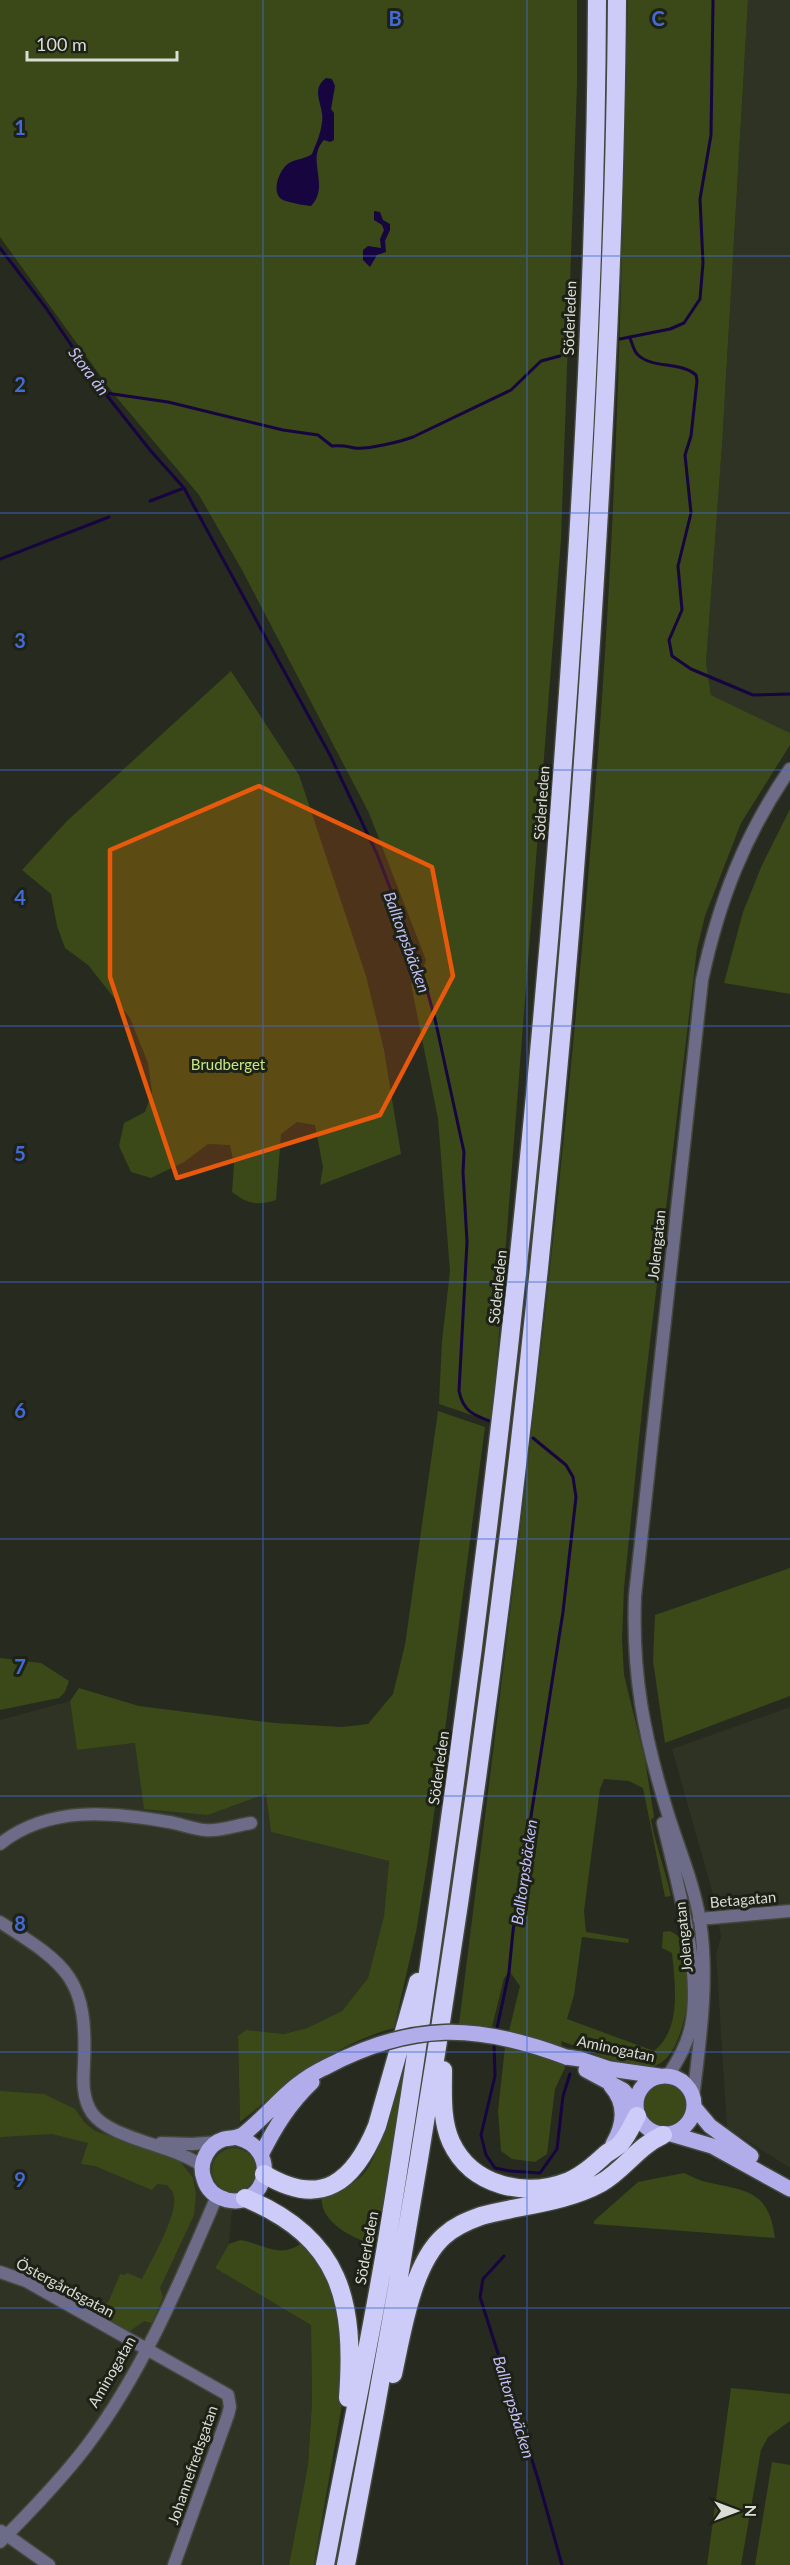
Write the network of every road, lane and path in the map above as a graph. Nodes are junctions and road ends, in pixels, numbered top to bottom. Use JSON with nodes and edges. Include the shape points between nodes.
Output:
{"nodes":[{"id":1,"x":597,"y":0,"type":"edge"},
{"id":2,"x":617,"y":0,"type":"edge"},
{"id":3,"x":790,"y":769,"type":"edge"},
{"id":4,"x":647,"y":1742,"type":"junction"},
{"id":5,"x":251,"y":1823,"type":"dead end"},
{"id":6,"x":0,"y":1844,"type":"edge"},
{"id":7,"x":790,"y":1911,"type":"edge"},
{"id":8,"x":699,"y":1919,"type":"junction"},
{"id":9,"x":0,"y":1922,"type":"edge"},
{"id":10,"x":435,"y":1923,"type":"junction"},
{"id":11,"x":442,"y":2015,"type":"junction"},
{"id":12,"x":566,"y":2057,"type":"junction"},
{"id":13,"x":326,"y":2067,"type":"junction"},
{"id":14,"x":664,"y":2076,"type":"junction"},
{"id":15,"x":606,"y":2079,"type":"junction"},
{"id":16,"x":694,"y":2103,"type":"junction"},
{"id":17,"x":636,"y":2110,"type":"junction"},
{"id":18,"x":667,"y":2134,"type":"junction"},
{"id":19,"x":238,"y":2138,"type":"junction"},
{"id":20,"x":219,"y":2142,"type":"junction"},
{"id":21,"x":151,"y":2143,"type":"junction"},
{"id":22,"x":609,"y":2152,"type":"junction"},
{"id":23,"x":261,"y":2155,"type":"junction"},
{"id":24,"x":202,"y":2166,"type":"junction"},
{"id":25,"x":264,"y":2174,"type":"junction"},
{"id":26,"x":790,"y":2179,"type":"edge"},
{"id":27,"x":790,"y":2189,"type":"edge"},
{"id":28,"x":217,"y":2196,"type":"junction"},
{"id":29,"x":245,"y":2198,"type":"junction"},
{"id":30,"x":0,"y":2272,"type":"edge"},
{"id":31,"x":147,"y":2349,"type":"junction"},
{"id":32,"x":342,"y":2478,"type":"junction"},
{"id":33,"x":355,"y":2515,"type":"junction"},
{"id":34,"x":2,"y":2536,"type":"edge"},
{"id":35,"x":49,"y":2565,"type":"edge"},
{"id":36,"x":174,"y":2565,"type":"edge"},
{"id":37,"x":325,"y":2565,"type":"edge"},
{"id":38,"x":346,"y":2565,"type":"edge"}],
"edges":[{"from":1,"to":10,"type":"highway","name":"Söderleden","via":[[579,514],[540,1058],[479,1609]]},
{"from":2,"to":11,"type":"highway","via":[[603,431],[570,939],[507,1546]]},
{"from":3,"to":4,"type":"street","name":"Jolengatan","via":[[759,816],[732,874],[702,980],[634,1596],[635,1671]]},
{"from":4,"to":8,"type":"street","name":"Jolengatan"},
{"from":4,"to":14,"type":"street","name":"Jolengatan","via":[[646,1755],[685,1922],[692,1971],[692,2024],[684,2050]]},
{"from":5,"to":6,"type":"street","via":[[207,1830],[114,1814],[78,1814],[46,1821]]},
{"from":7,"to":8,"type":"street","name":"Betagatan"},
{"from":8,"to":16,"type":"street","name":"Jolengatan","via":[[703,2001]]},
{"from":9,"to":21,"type":"street","via":[[50,1954],[75,1987],[85,2019],[83,2082],[91,2112],[104,2124]]},
{"from":10,"to":25,"type":"highway","via":[[380,2116],[368,2148],[355,2168],[336,2184],[307,2189],[282,2185]]},
{"from":10,"to":32,"type":"highway","name":"Söderleden","via":[[385,2253]]},
{"from":11,"to":22,"type":"highway","via":[[444,2122],[451,2142],[472,2170],[500,2185],[554,2186],[576,2178]]},
{"from":11,"to":33,"type":"highway"},
{"from":12,"to":13,"type":"main road","name":"Aminogatan","bridge":true,"via":[[508,2039],[454,2032],[416,2034],[377,2044]]},
{"from":12,"to":14,"type":"main road","name":"Aminogatan","via":[[610,2069]]},
{"from":12,"to":15,"type":"main road","name":"Aminogatan"},
{"from":13,"to":19,"type":"main road","name":"Aminogatan","via":[[288,2090]]},
{"from":13,"to":23,"type":"main road","name":"Aminogatan","via":[[295,2099]]},
{"from":14,"to":16,"type":"main road","via":[[684,2083]]},
{"from":14,"to":17,"type":"main road","via":[[649,2080],[640,2088]]},
{"from":15,"to":17,"type":"main road","name":"Aminogatan","via":[[623,2090]]},
{"from":15,"to":22,"type":"main road","via":[[623,2111]]},
{"from":16,"to":18,"type":"main road","via":[[687,2125]]},
{"from":16,"to":26,"type":"main road","via":[[724,2138]]},
{"from":17,"to":18,"type":"main road","via":[[650,2131]]},
{"from":17,"to":22,"type":"highway","via":[[621,2143]]},
{"from":18,"to":27,"type":"main road","via":[[712,2146]]},
{"from":18,"to":33,"type":"highway","via":[[649,2142],[607,2180],[582,2193],[466,2221],[433,2248],[410,2303]]},
{"from":19,"to":20,"type":"main road"},
{"from":19,"to":23,"type":"main road","via":[[254,2146]]},
{"from":20,"to":21,"type":"street"},
{"from":20,"to":24,"type":"main road","via":[[206,2154]]},
{"from":21,"to":24,"type":"street"},
{"from":23,"to":25,"type":"main road"},
{"from":24,"to":28,"type":"main road","via":[[204,2180]]},
{"from":25,"to":29,"type":"main road","via":[[260,2186]]},
{"from":28,"to":29,"type":"main road"},
{"from":28,"to":31,"type":"street","name":"Aminogatan"},
{"from":29,"to":32,"type":"highway","via":[[282,2215],[308,2236],[328,2261],[340,2287],[348,2320],[349,2380]]},
{"from":30,"to":31,"type":"street","name":"Östergårdsgatan","via":[[26,2281]]},
{"from":31,"to":34,"type":"street","name":"Aminogatan","via":[[87,2446],[57,2483]]},
{"from":31,"to":36,"type":"street","name":"Johannefredsgatan","via":[[228,2396],[230,2407]]},
{"from":32,"to":37,"type":"highway","name":"Söderleden"},
{"from":33,"to":38,"type":"highway"},
{"from":34,"to":35,"type":"street"}]}
